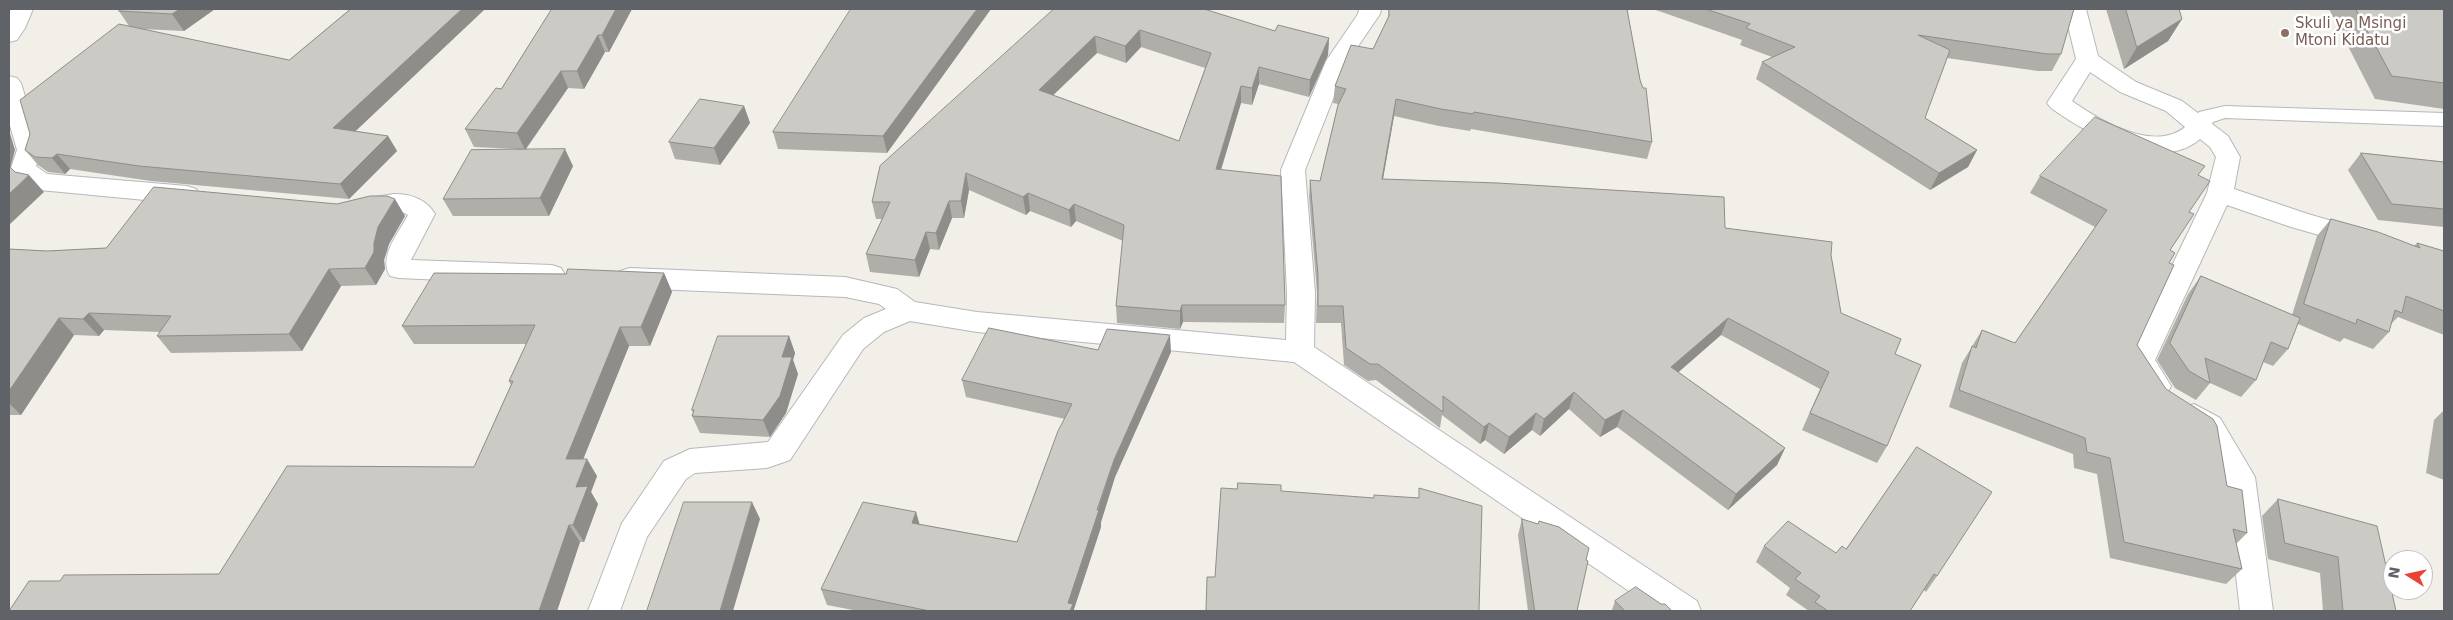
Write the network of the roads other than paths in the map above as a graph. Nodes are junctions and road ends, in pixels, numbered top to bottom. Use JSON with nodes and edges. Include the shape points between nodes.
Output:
{"nodes":[{"id":1,"x":22,"y":9,"type":"edge"},
{"id":2,"x":1370,"y":9,"type":"edge"},
{"id":3,"x":2075,"y":9,"type":"edge"},
{"id":4,"x":9,"y":35,"type":"edge"},
{"id":5,"x":2087,"y":59,"type":"junction"},
{"id":6,"x":9,"y":84,"type":"edge"},
{"id":7,"x":2444,"y":120,"type":"edge"},
{"id":8,"x":2200,"y":126,"type":"junction"},
{"id":9,"x":2220,"y":193,"type":"junction"},
{"id":10,"x":209,"y":197,"type":"edge"},
{"id":11,"x":338,"y":209,"type":"edge"},
{"id":12,"x":2384,"y":244,"type":"edge"},
{"id":13,"x":576,"y":276,"type":"edge"},
{"id":14,"x":606,"y":277,"type":"edge"},
{"id":15,"x":908,"y":312,"type":"junction"},
{"id":16,"x":1300,"y":352,"type":"junction"},
{"id":17,"x":604,"y":611,"type":"edge"},
{"id":18,"x":1685,"y":611,"type":"edge"},
{"id":19,"x":2257,"y":611,"type":"edge"}],
"edges":[{"from":1,"to":4,"type":"street"},
{"from":2,"to":16,"type":"street","via":[[1337,60],[1293,170],[1301,293]]},
{"from":3,"to":5,"type":"street"},
{"from":5,"to":8,"type":"street","via":[[2128,87],[2174,106]]},
{"from":5,"to":8,"type":"street","via":[[2059,103],[2086,122],[2119,138],[2158,144],[2182,140]]},
{"from":6,"to":10,"type":"street","via":[[29,150],[23,168],[40,182]]},
{"from":7,"to":8,"type":"lane","via":[[2225,112],[2206,117]]},
{"from":8,"to":9,"type":"street","via":[[2219,142],[2228,157]]},
{"from":9,"to":12,"type":"street","via":[[2300,221]]},
{"from":9,"to":19,"type":"street","via":[[2140,361],[2164,396],[2210,426],[2240,477]]},
{"from":11,"to":13,"type":"street","via":[[387,202],[417,207],[422,214],[398,258],[399,269]]},
{"from":14,"to":15,"type":"street","via":[[845,287],[887,296]]},
{"from":15,"to":16,"type":"street","via":[[977,322]]},
{"from":15,"to":17,"type":"street","via":[[874,325],[853,342],[779,451],[767,456],[690,461],[675,470],[633,532]]},
{"from":16,"to":18,"type":"street"}]}
